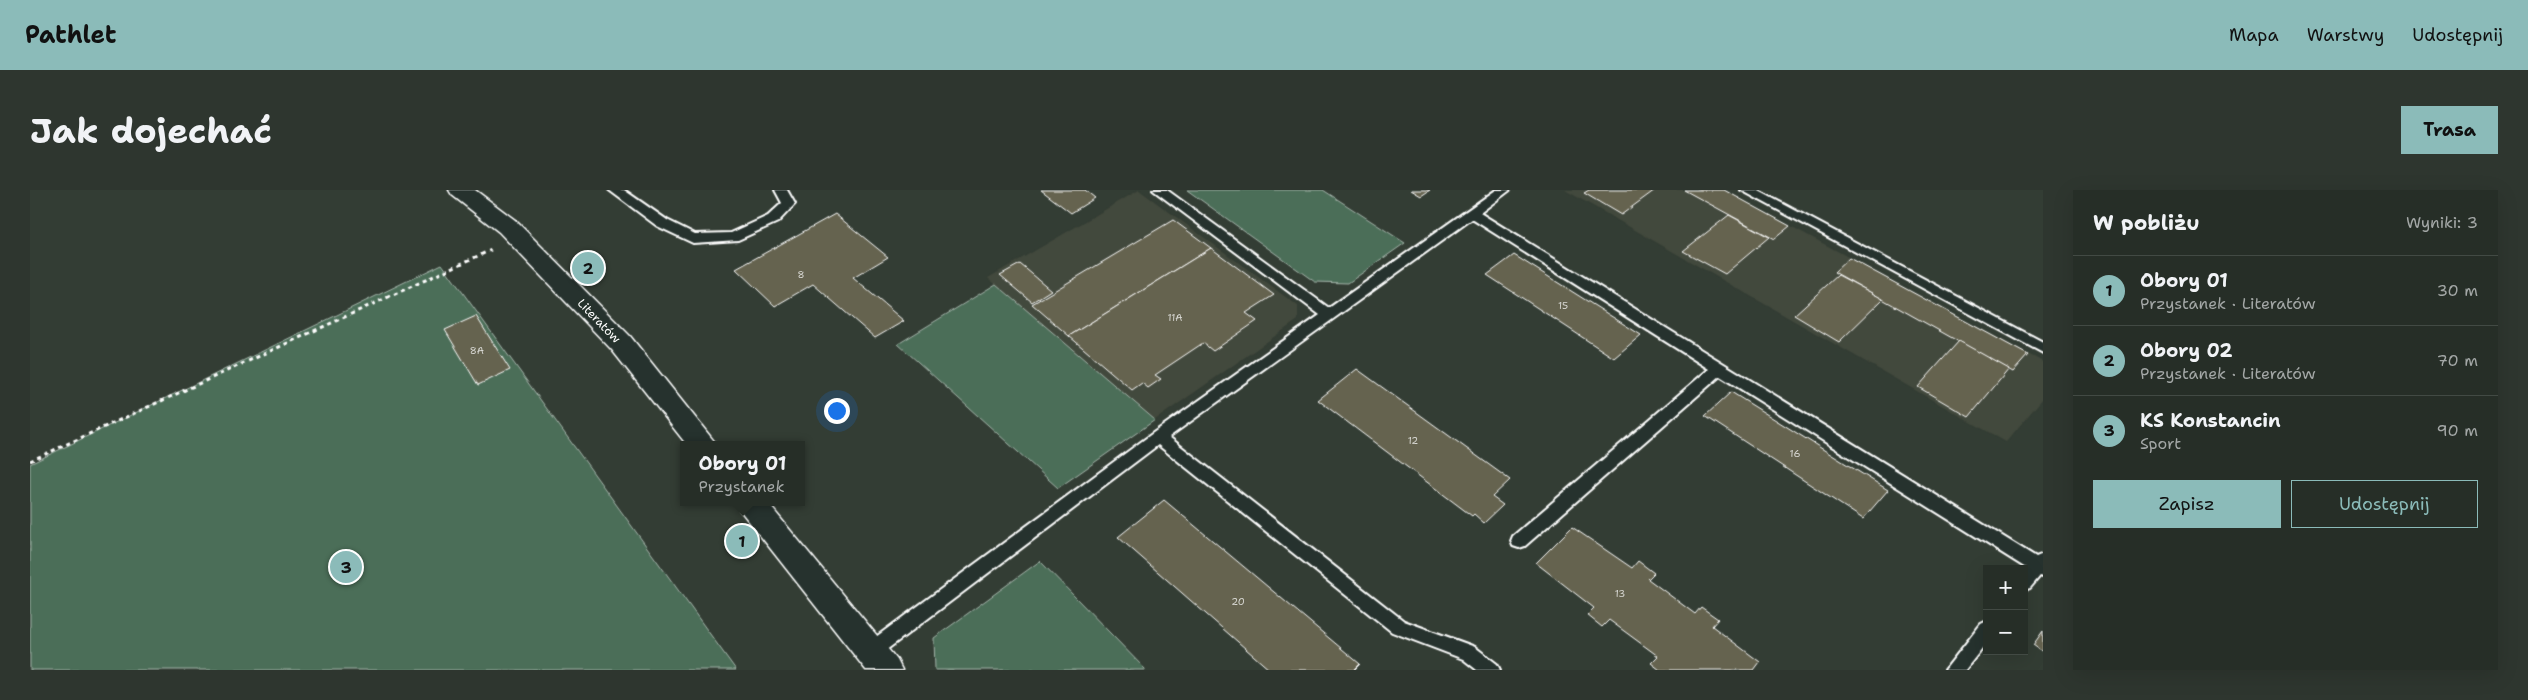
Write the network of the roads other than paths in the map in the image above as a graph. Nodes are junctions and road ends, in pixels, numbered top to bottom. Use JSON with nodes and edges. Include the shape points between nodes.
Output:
{"nodes":[{"id":1,"x":460,"y":190,"type":"edge"},
{"id":2,"x":615,"y":190,"type":"edge"},
{"id":3,"x":781,"y":190,"type":"edge"},
{"id":4,"x":1158,"y":190,"type":"edge"},
{"id":5,"x":1504,"y":190,"type":"edge"},
{"id":6,"x":1747,"y":190,"type":"edge"},
{"id":7,"x":1471,"y":213,"type":"junction"},
{"id":8,"x":1330,"y":315,"type":"junction"},
{"id":9,"x":2043,"y":348,"type":"edge"},
{"id":10,"x":1721,"y":367,"type":"junction"},
{"id":11,"x":1158,"y":437,"type":"junction"},
{"id":12,"x":700,"y":441,"type":"edge"},
{"id":13,"x":753,"y":506,"type":"edge"},
{"id":14,"x":1519,"y":541,"type":"dead end"},
{"id":15,"x":2041,"y":566,"type":"edge"},
{"id":16,"x":2028,"y":579,"type":"edge"},
{"id":17,"x":1983,"y":634,"type":"edge"},
{"id":18,"x":878,"y":660,"type":"edge"},
{"id":19,"x":1491,"y":670,"type":"edge"},
{"id":20,"x":1954,"y":670,"type":"edge"}],
"edges":[{"from":1,"to":12,"type":"street","name":"Literatów","via":[[518,237],[621,343]]},
{"from":2,"to":3,"type":"lane","via":[[662,223],[694,239],[733,237],[773,219],[789,204]]},
{"from":4,"to":8,"type":"lane"},
{"from":5,"to":7,"type":"lane"},
{"from":6,"to":9,"type":"lane"},
{"from":7,"to":8,"type":"lane"},
{"from":7,"to":10,"type":"lane"},
{"from":8,"to":11,"type":"lane"},
{"from":10,"to":14,"type":"lane"},
{"from":10,"to":15,"type":"lane"},
{"from":11,"to":18,"type":"lane"},
{"from":11,"to":19,"type":"lane","via":[[1398,627],[1469,653]]},
{"from":13,"to":18,"type":"street"},
{"from":15,"to":16,"type":"lane"},
{"from":17,"to":20,"type":"lane"}]}
